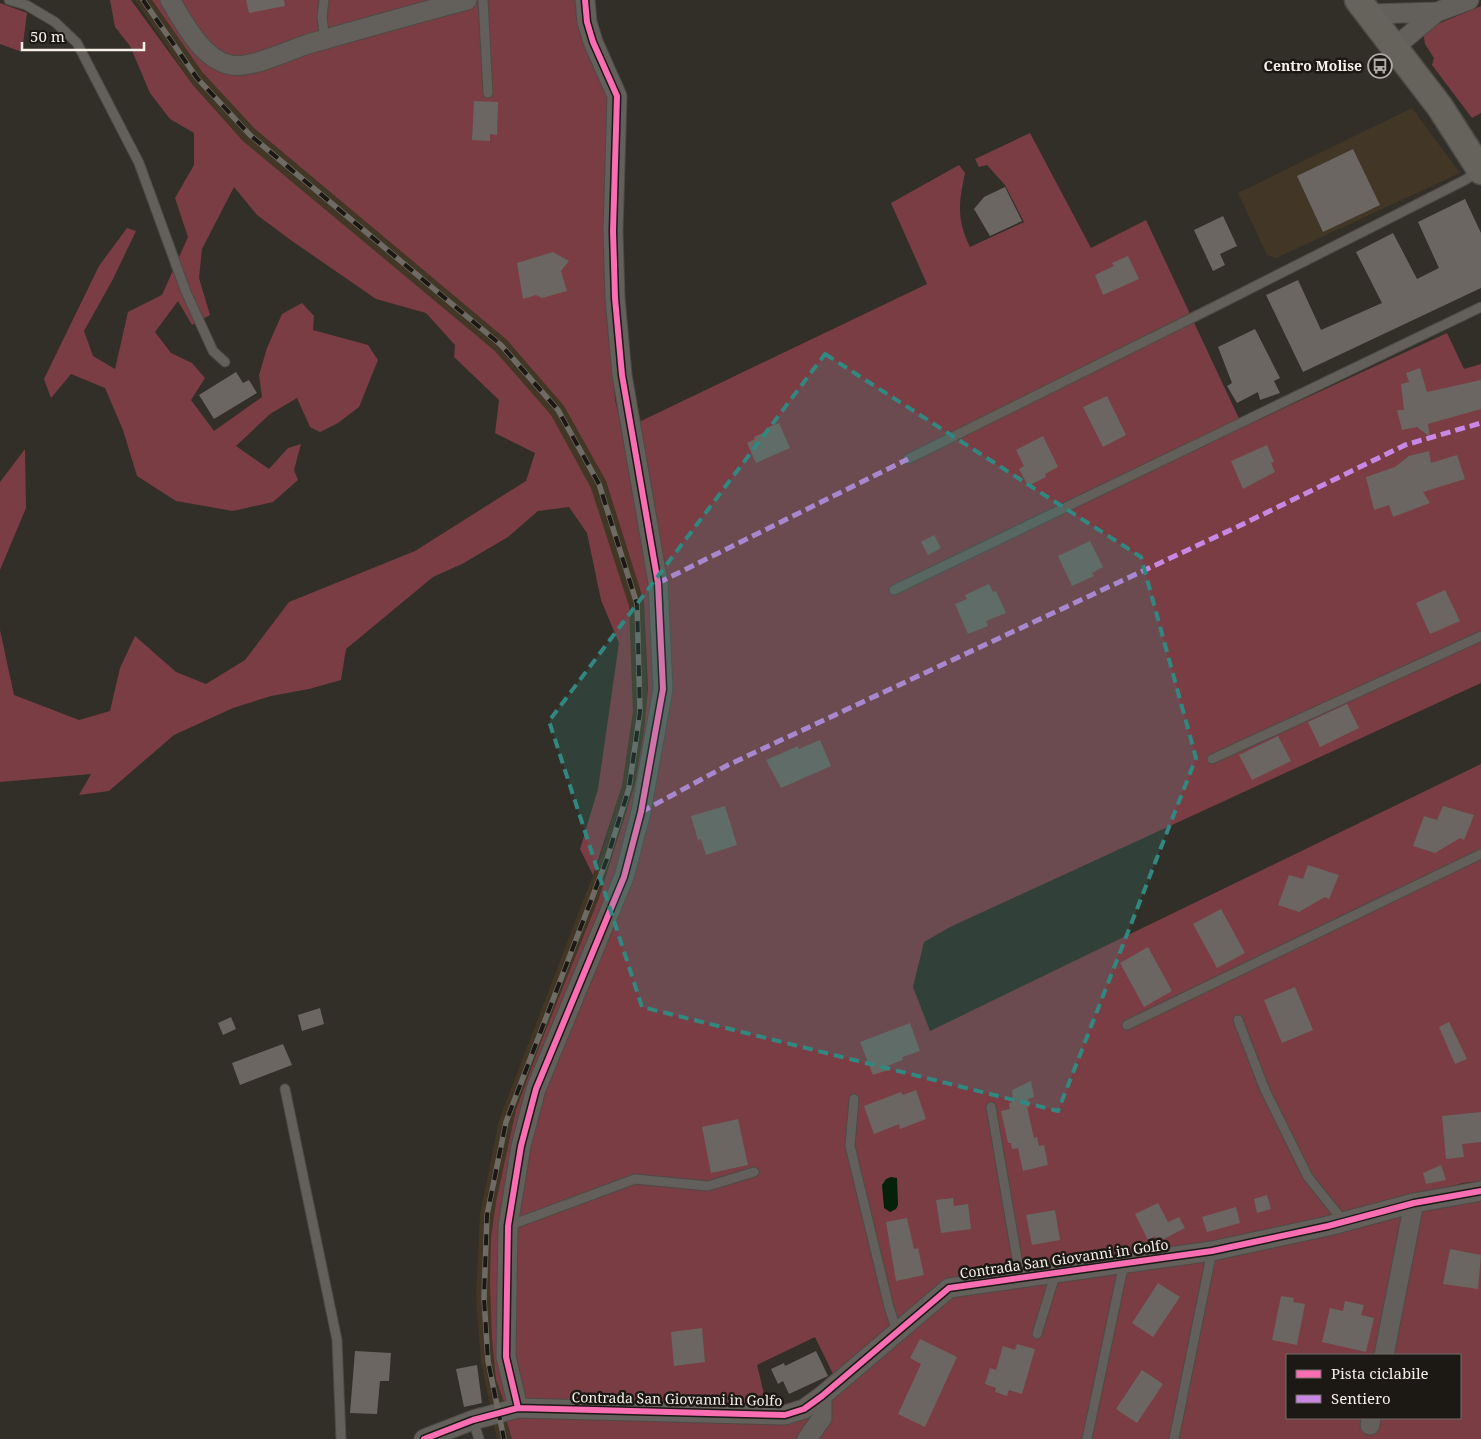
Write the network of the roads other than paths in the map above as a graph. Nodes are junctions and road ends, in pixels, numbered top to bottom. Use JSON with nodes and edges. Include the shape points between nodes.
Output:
{"nodes":[{"id":1,"x":9,"y":0,"type":"edge"},
{"id":2,"x":170,"y":0,"type":"edge"},
{"id":3,"x":324,"y":0,"type":"edge"},
{"id":4,"x":467,"y":0,"type":"edge"},
{"id":5,"x":483,"y":0,"type":"edge"},
{"id":6,"x":585,"y":0,"type":"edge"},
{"id":7,"x":1469,"y":0,"type":"edge"},
{"id":8,"x":436,"y":4,"type":"edge"},
{"id":9,"x":1364,"y":7,"type":"edge"},
{"id":10,"x":1408,"y":7,"type":"edge"},
{"id":11,"x":1437,"y":12,"type":"junction"},
{"id":12,"x":325,"y":40,"type":"junction"},
{"id":13,"x":1396,"y":46,"type":"junction"},
{"id":14,"x":488,"y":94,"type":"dead end"},
{"id":15,"x":1481,"y":170,"type":"edge"},
{"id":16,"x":1481,"y":307,"type":"edge"},
{"id":17,"x":225,"y":362,"type":"dead end"},
{"id":18,"x":908,"y":459,"type":"dead end"},
{"id":19,"x":894,"y":590,"type":"dead end"},
{"id":20,"x":1481,"y":636,"type":"edge"},
{"id":21,"x":1212,"y":759,"type":"dead end"},
{"id":22,"x":1481,"y":854,"type":"edge"},
{"id":23,"x":1238,"y":1020,"type":"dead end"},
{"id":24,"x":1128,"y":1025,"type":"dead end"},
{"id":25,"x":285,"y":1089,"type":"dead end"},
{"id":26,"x":854,"y":1099,"type":"dead end"},
{"id":27,"x":991,"y":1107,"type":"dead end"},
{"id":28,"x":754,"y":1172,"type":"dead end"},
{"id":29,"x":1481,"y":1192,"type":"edge"},
{"id":30,"x":1414,"y":1203,"type":"junction"},
{"id":31,"x":1344,"y":1222,"type":"junction"},
{"id":32,"x":508,"y":1226,"type":"junction"},
{"id":33,"x":1212,"y":1251,"type":"junction"},
{"id":34,"x":1124,"y":1262,"type":"junction"},
{"id":35,"x":1056,"y":1271,"type":"junction"},
{"id":36,"x":1020,"y":1276,"type":"junction"},
{"id":37,"x":897,"y":1332,"type":"junction"},
{"id":38,"x":1037,"y":1334,"type":"dead end"},
{"id":39,"x":1384,"y":1354,"type":"edge"},
{"id":40,"x":822,"y":1396,"type":"junction"},
{"id":41,"x":518,"y":1408,"type":"junction"},
{"id":42,"x":473,"y":1420,"type":"junction"},
{"id":43,"x":341,"y":1439,"type":"edge"},
{"id":44,"x":424,"y":1439,"type":"edge"},
{"id":45,"x":479,"y":1439,"type":"edge"},
{"id":46,"x":807,"y":1439,"type":"edge"},
{"id":47,"x":1087,"y":1439,"type":"edge"},
{"id":48,"x":1174,"y":1439,"type":"edge"}],
"edges":[{"from":1,"to":17,"type":"lane","via":[[55,22],[77,43],[138,163],[186,292],[213,351]]},
{"from":2,"to":12,"type":"street","via":[[210,56],[232,65],[258,62]]},
{"from":3,"to":12,"type":"lane"},
{"from":4,"to":8,"type":"street"},
{"from":5,"to":14,"type":"lane"},
{"from":6,"to":32,"type":"street","via":[[593,42],[617,96],[612,231],[615,298],[622,375],[658,583],[663,689],[641,812],[624,877],[536,1089],[521,1146]]},
{"from":7,"to":11,"type":"street"},
{"from":8,"to":12,"type":"street"},
{"from":9,"to":10,"type":"street"},
{"from":9,"to":13,"type":"main road"},
{"from":10,"to":11,"type":"street"},
{"from":11,"to":13,"type":"street"},
{"from":13,"to":15,"type":"main road"},
{"from":15,"to":18,"type":"lane","via":[[1214,308]]},
{"from":16,"to":19,"type":"lane"},
{"from":20,"to":21,"type":"lane"},
{"from":22,"to":24,"type":"lane"},
{"from":23,"to":31,"type":"lane","via":[[1265,1090],[1308,1178]]},
{"from":25,"to":43,"type":"lane","via":[[337,1340]]},
{"from":26,"to":37,"type":"lane","via":[[850,1146]]},
{"from":27,"to":36,"type":"lane"},
{"from":28,"to":32,"type":"lane","via":[[708,1186],[635,1179]]},
{"from":29,"to":30,"type":"street","name":"Contrada San Giovanni in Golfo"},
{"from":30,"to":31,"type":"street","name":"Contrada San Giovanni in Golfo"},
{"from":30,"to":39,"type":"street"},
{"from":31,"to":33,"type":"street","name":"Contrada San Giovanni in Golfo"},
{"from":32,"to":41,"type":"street","via":[[506,1357]]},
{"from":33,"to":34,"type":"street","name":"Contrada San Giovanni in Golfo"},
{"from":33,"to":48,"type":"lane"},
{"from":34,"to":35,"type":"street","name":"Contrada San Giovanni in Golfo"},
{"from":34,"to":47,"type":"lane"},
{"from":35,"to":36,"type":"street","name":"Contrada San Giovanni in Golfo"},
{"from":35,"to":38,"type":"lane"},
{"from":36,"to":37,"type":"street","name":"Contrada San Giovanni in Golfo","via":[[949,1288]]},
{"from":37,"to":40,"type":"street","name":"Contrada San Giovanni in Golfo"},
{"from":40,"to":41,"type":"street","name":"Contrada San Giovanni in Golfo","via":[[804,1409],[786,1415]]},
{"from":40,"to":46,"type":"street","via":[[822,1418]]},
{"from":41,"to":42,"type":"street","name":"Contrada San Giovanni in Golfo"},
{"from":42,"to":44,"type":"street","name":"Contrada San Giovanni in Golfo"},
{"from":42,"to":45,"type":"lane"}]}
